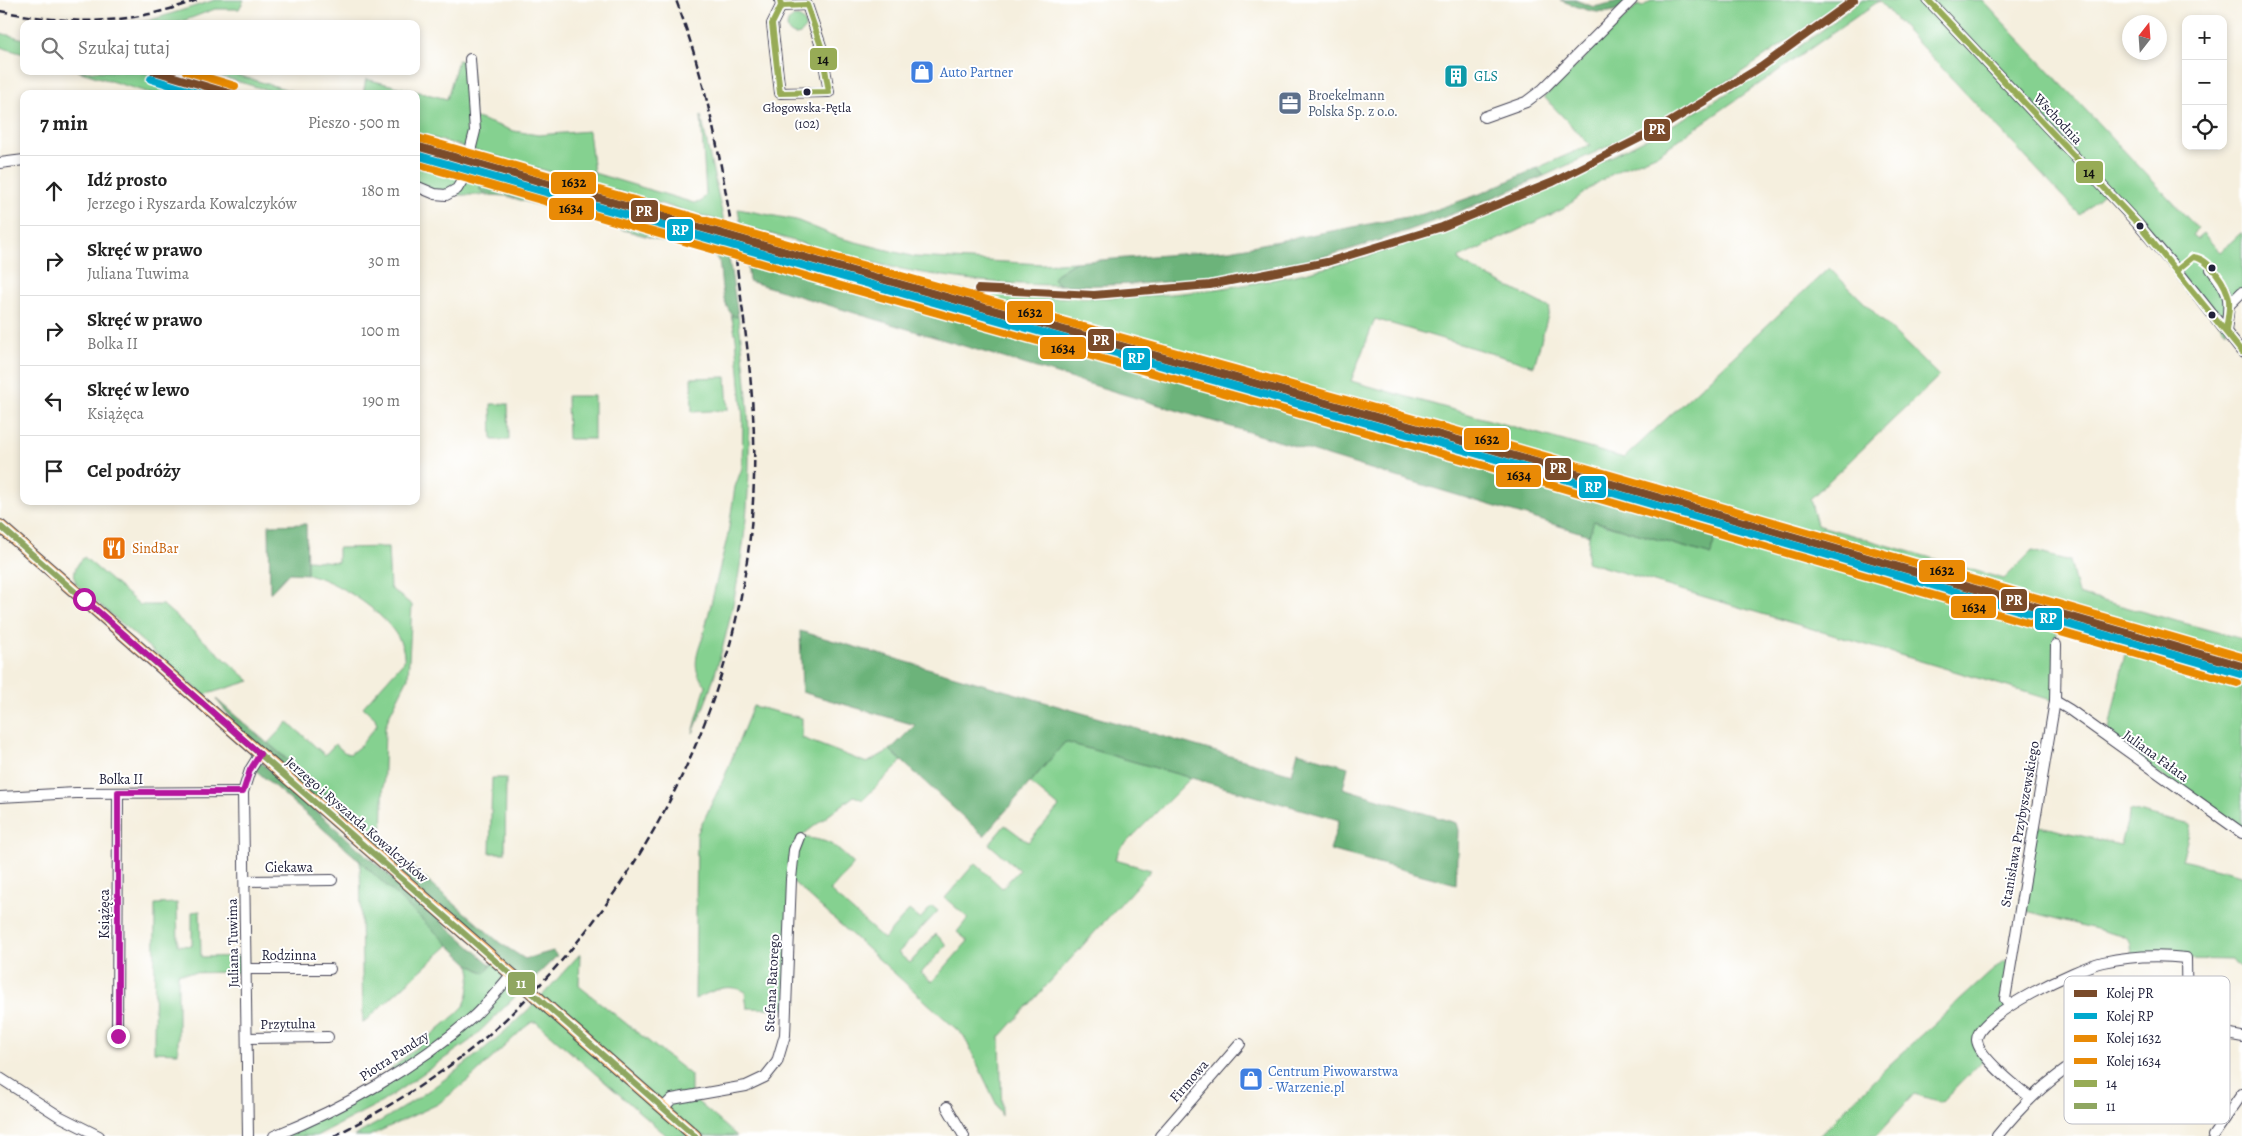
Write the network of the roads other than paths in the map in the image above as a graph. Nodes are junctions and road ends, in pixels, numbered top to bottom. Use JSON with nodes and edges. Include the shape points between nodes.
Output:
{"nodes":[{"id":1,"x":1632,"y":0,"type":"edge"},
{"id":2,"x":1928,"y":0,"type":"edge"},
{"id":3,"x":781,"y":3,"type":"edge"},
{"id":4,"x":470,"y":59,"type":"dead end"},
{"id":5,"x":1484,"y":116,"type":"dead end"},
{"id":6,"x":20,"y":160,"type":"edge"},
{"id":7,"x":0,"y":163,"type":"edge"},
{"id":8,"x":420,"y":188,"type":"edge"},
{"id":9,"x":2211,"y":270,"type":"dead end"},
{"id":10,"x":2242,"y":292,"type":"edge"},
{"id":11,"x":2229,"y":305,"type":"junction"},
{"id":12,"x":2226,"y":331,"type":"junction"},
{"id":13,"x":2242,"y":352,"type":"edge"},
{"id":14,"x":0,"y":526,"type":"edge"},
{"id":15,"x":2056,"y":645,"type":"dead end"},
{"id":16,"x":2055,"y":701,"type":"junction"},
{"id":17,"x":260,"y":754,"type":"junction"},
{"id":18,"x":118,"y":792,"type":"junction"},
{"id":19,"x":243,"y":792,"type":"junction"},
{"id":20,"x":0,"y":797,"type":"edge"},
{"id":21,"x":2242,"y":833,"type":"edge"},
{"id":22,"x":799,"y":837,"type":"dead end"},
{"id":23,"x":332,"y":880,"type":"dead end"},
{"id":24,"x":245,"y":881,"type":"junction"},
{"id":25,"x":247,"y":969,"type":"junction"},
{"id":26,"x":330,"y":969,"type":"dead end"},
{"id":27,"x":2068,"y":976,"type":"edge"},
{"id":28,"x":2186,"y":976,"type":"edge"},
{"id":29,"x":514,"y":977,"type":"junction"},
{"id":30,"x":2064,"y":978,"type":"edge"},
{"id":31,"x":2010,"y":1005,"type":"junction"},
{"id":32,"x":118,"y":1036,"type":"dead end"},
{"id":33,"x":328,"y":1037,"type":"dead end"},
{"id":34,"x":248,"y":1038,"type":"junction"},
{"id":35,"x":1240,"y":1044,"type":"dead end"},
{"id":36,"x":2064,"y":1070,"type":"edge"},
{"id":37,"x":0,"y":1078,"type":"edge"},
{"id":38,"x":2242,"y":1094,"type":"edge"},
{"id":39,"x":2031,"y":1098,"type":"junction"},
{"id":40,"x":947,"y":1106,"type":"dead end"},
{"id":41,"x":663,"y":1108,"type":"junction"},
{"id":42,"x":2230,"y":1111,"type":"edge"},
{"id":43,"x":2221,"y":1124,"type":"edge"},
{"id":44,"x":2002,"y":1134,"type":"edge"},
{"id":45,"x":99,"y":1136,"type":"edge"},
{"id":46,"x":248,"y":1136,"type":"edge"},
{"id":47,"x":274,"y":1136,"type":"edge"},
{"id":48,"x":695,"y":1136,"type":"edge"},
{"id":49,"x":964,"y":1136,"type":"edge"},
{"id":50,"x":1160,"y":1136,"type":"edge"},
{"id":51,"x":2213,"y":1136,"type":"edge"}],
"edges":[{"from":1,"to":5,"type":"street","via":[[1543,89],[1526,102]]},
{"from":2,"to":12,"type":"street","name":"Wschodnia","via":[[2137,222]]},
{"from":3,"to":3,"type":"street","via":[[772,24],[780,93],[829,92],[821,46],[807,5]]},
{"from":4,"to":8,"type":"street","via":[[475,131],[463,179],[457,189],[446,195]]},
{"from":6,"to":7,"type":"street"},
{"from":9,"to":11,"type":"street","via":[[2225,286]]},
{"from":10,"to":11,"type":"street"},
{"from":11,"to":12,"type":"street"},
{"from":12,"to":13,"type":"street","name":"Wschodnia"},
{"from":14,"to":17,"type":"main road","name":"Jerzego i Ryszarda Kowalczyków"},
{"from":15,"to":16,"type":"street","name":"Stanisława Przybyszewskiego"},
{"from":16,"to":21,"type":"street","name":"Juliana Fałata"},
{"from":16,"to":31,"type":"street","name":"Stanisława Przybyszewskiego","via":[[2010,964],[2005,999]]},
{"from":17,"to":19,"type":"street","name":"Juliana Tuwima","via":[[250,770]]},
{"from":17,"to":29,"type":"main road","name":"Jerzego i Ryszarda Kowalczyków"},
{"from":18,"to":19,"type":"street","name":"Bolka II"},
{"from":18,"to":20,"type":"street","name":"Bolka II"},
{"from":18,"to":32,"type":"street","name":"Książęca"},
{"from":19,"to":24,"type":"street","name":"Juliana Tuwima"},
{"from":22,"to":41,"type":"street","name":"Stefana Batorego","via":[[791,879],[785,1035],[777,1062],[765,1077],[746,1086],[672,1099]]},
{"from":23,"to":24,"type":"street","name":"Ciekawa"},
{"from":24,"to":25,"type":"street","name":"Juliana Tuwima"},
{"from":25,"to":26,"type":"street","name":"Rodzinna"},
{"from":25,"to":34,"type":"street","name":"Juliana Tuwima"},
{"from":27,"to":28,"type":"street","via":[[2102,962],[2132,958],[2186,958]]},
{"from":29,"to":41,"type":"main road","name":"Jerzego i Ryszarda Kowalczyków","bridge":true},
{"from":29,"to":47,"type":"street","name":"Piotra Pandzy","via":[[472,1017],[421,1056],[357,1095]]},
{"from":30,"to":31,"type":"street"},
{"from":31,"to":39,"type":"street","via":[[1982,1027],[1977,1038],[1978,1047]]},
{"from":33,"to":34,"type":"street","name":"Przytulna"},
{"from":34,"to":46,"type":"street","name":"Juliana Tuwima"},
{"from":35,"to":50,"type":"street","name":"Firmowa"},
{"from":36,"to":39,"type":"street"},
{"from":37,"to":45,"type":"street","via":[[59,1116]]},
{"from":38,"to":42,"type":"street"},
{"from":39,"to":44,"type":"street"},
{"from":40,"to":49,"type":"street"},
{"from":41,"to":48,"type":"main road","name":"Jerzego i Ryszarda Kowalczyków"},
{"from":43,"to":51,"type":"street"}]}
